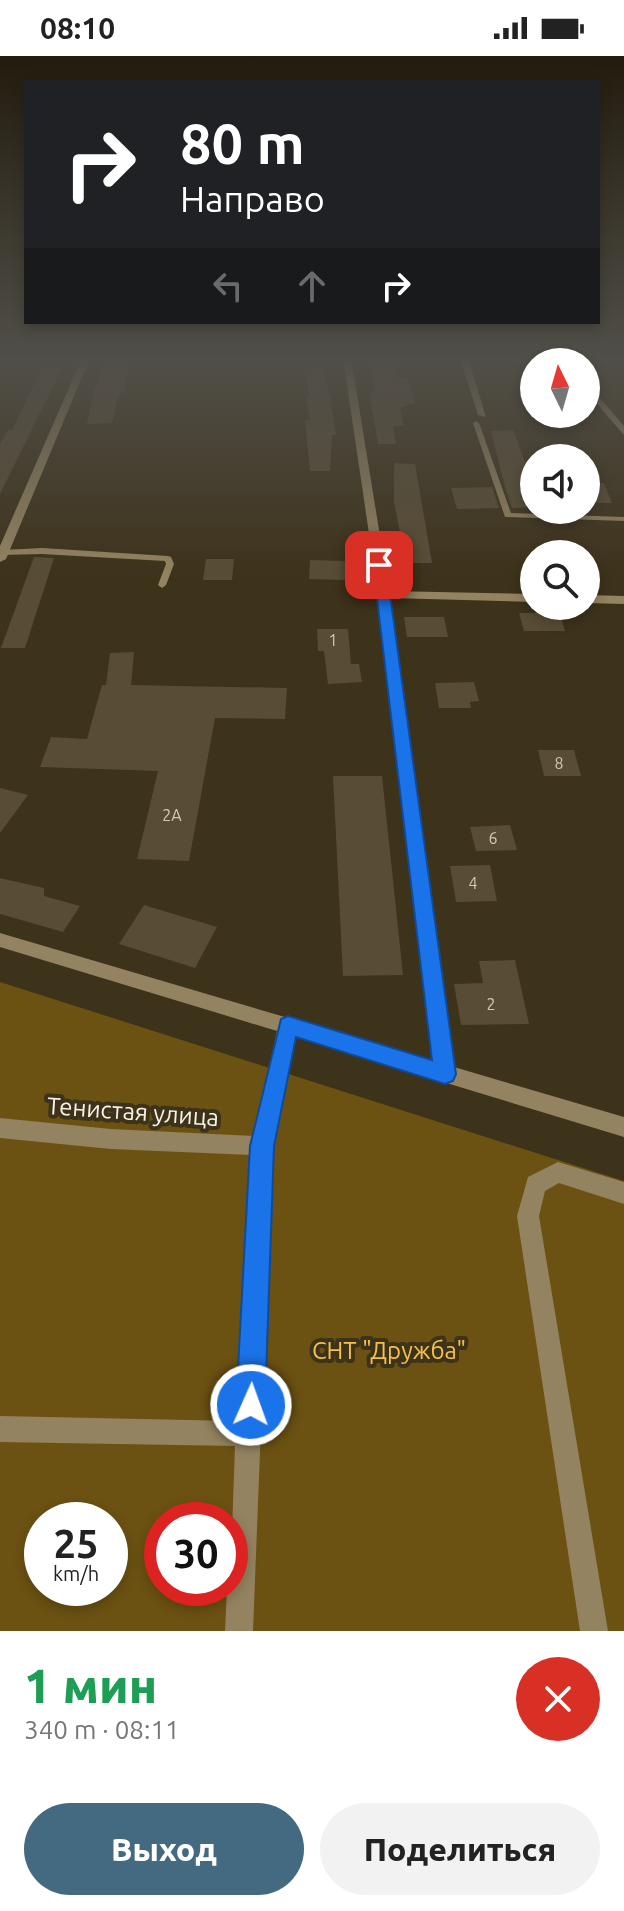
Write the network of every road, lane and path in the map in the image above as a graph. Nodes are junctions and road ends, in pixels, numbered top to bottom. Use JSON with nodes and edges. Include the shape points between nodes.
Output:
{"nodes":[{"id":1,"x":54,"y":432,"type":"edge"},
{"id":2,"x":359,"y":432,"type":"edge"},
{"id":3,"x":484,"y":432,"type":"edge"},
{"id":4,"x":624,"y":519,"type":"edge"},
{"id":5,"x":1,"y":556,"type":"edge"},
{"id":6,"x":162,"y":585,"type":"dead end"},
{"id":7,"x":384,"y":594,"type":"junction"},
{"id":8,"x":520,"y":598,"type":"edge"},
{"id":9,"x":600,"y":599,"type":"edge"},
{"id":10,"x":624,"y":600,"type":"edge"},
{"id":11,"x":0,"y":940,"type":"edge"},
{"id":12,"x":288,"y":1025,"type":"junction"},
{"id":13,"x":445,"y":1074,"type":"junction"},
{"id":14,"x":624,"y":1127,"type":"edge"},
{"id":15,"x":0,"y":1128,"type":"edge"},
{"id":16,"x":262,"y":1146,"type":"junction"},
{"id":17,"x":624,"y":1193,"type":"edge"},
{"id":18,"x":0,"y":1429,"type":"edge"},
{"id":19,"x":249,"y":1434,"type":"junction"},
{"id":20,"x":239,"y":1631,"type":"edge"},
{"id":21,"x":594,"y":1631,"type":"edge"}],
"edges":[{"from":1,"to":5,"type":"street"},
{"from":2,"to":7,"type":"street"},
{"from":3,"to":4,"type":"lane","via":[[508,515]]},
{"from":5,"to":6,"type":"lane","via":[[42,551],[168,559]]},
{"from":7,"to":8,"type":"street"},
{"from":7,"to":13,"type":"street"},
{"from":9,"to":10,"type":"street"},
{"from":11,"to":12,"type":"street"},
{"from":12,"to":13,"type":"street"},
{"from":12,"to":16,"type":"street"},
{"from":13,"to":14,"type":"street"},
{"from":15,"to":16,"type":"street","name":"Тенистая улица"},
{"from":16,"to":19,"type":"street"},
{"from":17,"to":21,"type":"street","via":[[558,1172],[536,1184],[528,1216]]},
{"from":18,"to":19,"type":"street"},
{"from":19,"to":20,"type":"street"}]}
